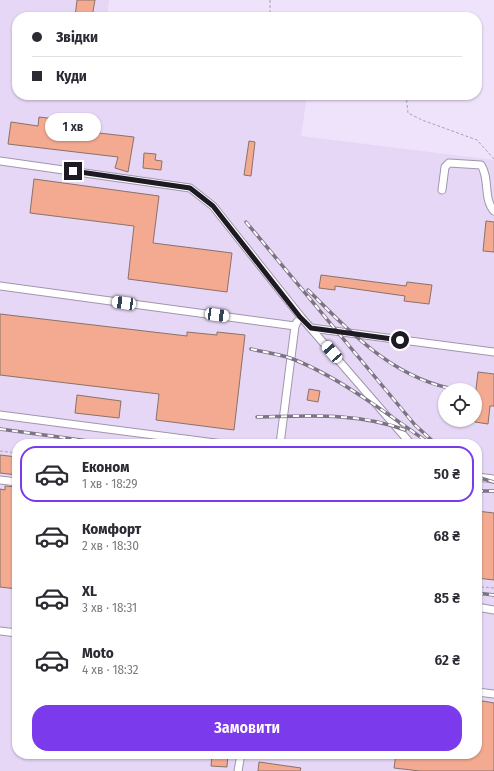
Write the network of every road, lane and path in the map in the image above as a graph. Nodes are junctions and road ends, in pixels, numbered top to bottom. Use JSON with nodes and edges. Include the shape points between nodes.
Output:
{"nodes":[{"id":1,"x":270,"y":0,"type":"edge"},
{"id":2,"x":270,"y":12,"type":"edge"},
{"id":3,"x":407,"y":100,"type":"edge"},
{"id":4,"x":494,"y":159,"type":"edge"},
{"id":5,"x":0,"y":161,"type":"edge"},
{"id":6,"x":442,"y":190,"type":"dead end"},
{"id":7,"x":494,"y":211,"type":"edge"},
{"id":8,"x":0,"y":286,"type":"edge"},
{"id":9,"x":300,"y":317,"type":"junction"},
{"id":10,"x":295,"y":326,"type":"junction"},
{"id":11,"x":311,"y":328,"type":"junction"},
{"id":12,"x":494,"y":352,"type":"edge"},
{"id":13,"x":0,"y":416,"type":"edge"},
{"id":14,"x":183,"y":439,"type":"edge"},
{"id":15,"x":281,"y":439,"type":"edge"},
{"id":16,"x":407,"y":439,"type":"edge"},
{"id":17,"x":0,"y":450,"type":"edge"},
{"id":18,"x":12,"y":452,"type":"edge"},
{"id":19,"x":482,"y":478,"type":"edge"},
{"id":20,"x":0,"y":480,"type":"edge"},
{"id":21,"x":494,"y":480,"type":"edge"},
{"id":22,"x":12,"y":481,"type":"edge"},
{"id":23,"x":482,"y":581,"type":"dead end"},
{"id":24,"x":482,"y":583,"type":"joint"},
{"id":25,"x":494,"y":588,"type":"edge"},
{"id":26,"x":482,"y":609,"type":"edge"},
{"id":27,"x":494,"y":610,"type":"edge"},
{"id":28,"x":0,"y":631,"type":"edge"},
{"id":29,"x":12,"y":632,"type":"edge"},
{"id":30,"x":482,"y":693,"type":"edge"},
{"id":31,"x":494,"y":694,"type":"edge"},
{"id":32,"x":240,"y":759,"type":"edge"},
{"id":33,"x":238,"y":771,"type":"edge"}],
"edges":[{"from":1,"to":2,"type":"path"},
{"from":3,"to":4,"type":"path","via":[[408,113],[477,140]]},
{"from":5,"to":9,"type":"lane","via":[[190,188],[213,206]]},
{"from":6,"to":7,"type":"lane","via":[[445,167],[449,163],[481,164],[485,171],[489,201]]},
{"from":8,"to":10,"type":"lane"},
{"from":9,"to":10,"type":"lane"},
{"from":9,"to":11,"type":"lane"},
{"from":10,"to":15,"type":"lane"},
{"from":11,"to":12,"type":"lane"},
{"from":11,"to":16,"type":"lane"},
{"from":13,"to":14,"type":"lane"},
{"from":17,"to":18,"type":"path"},
{"from":19,"to":21,"type":"lane"},
{"from":20,"to":22,"type":"lane"},
{"from":23,"to":24,"type":"path"},
{"from":24,"to":25,"type":"path","via":[[482,587]]},
{"from":26,"to":27,"type":"lane"},
{"from":28,"to":29,"type":"lane"},
{"from":30,"to":31,"type":"lane"},
{"from":32,"to":33,"type":"lane"}]}
